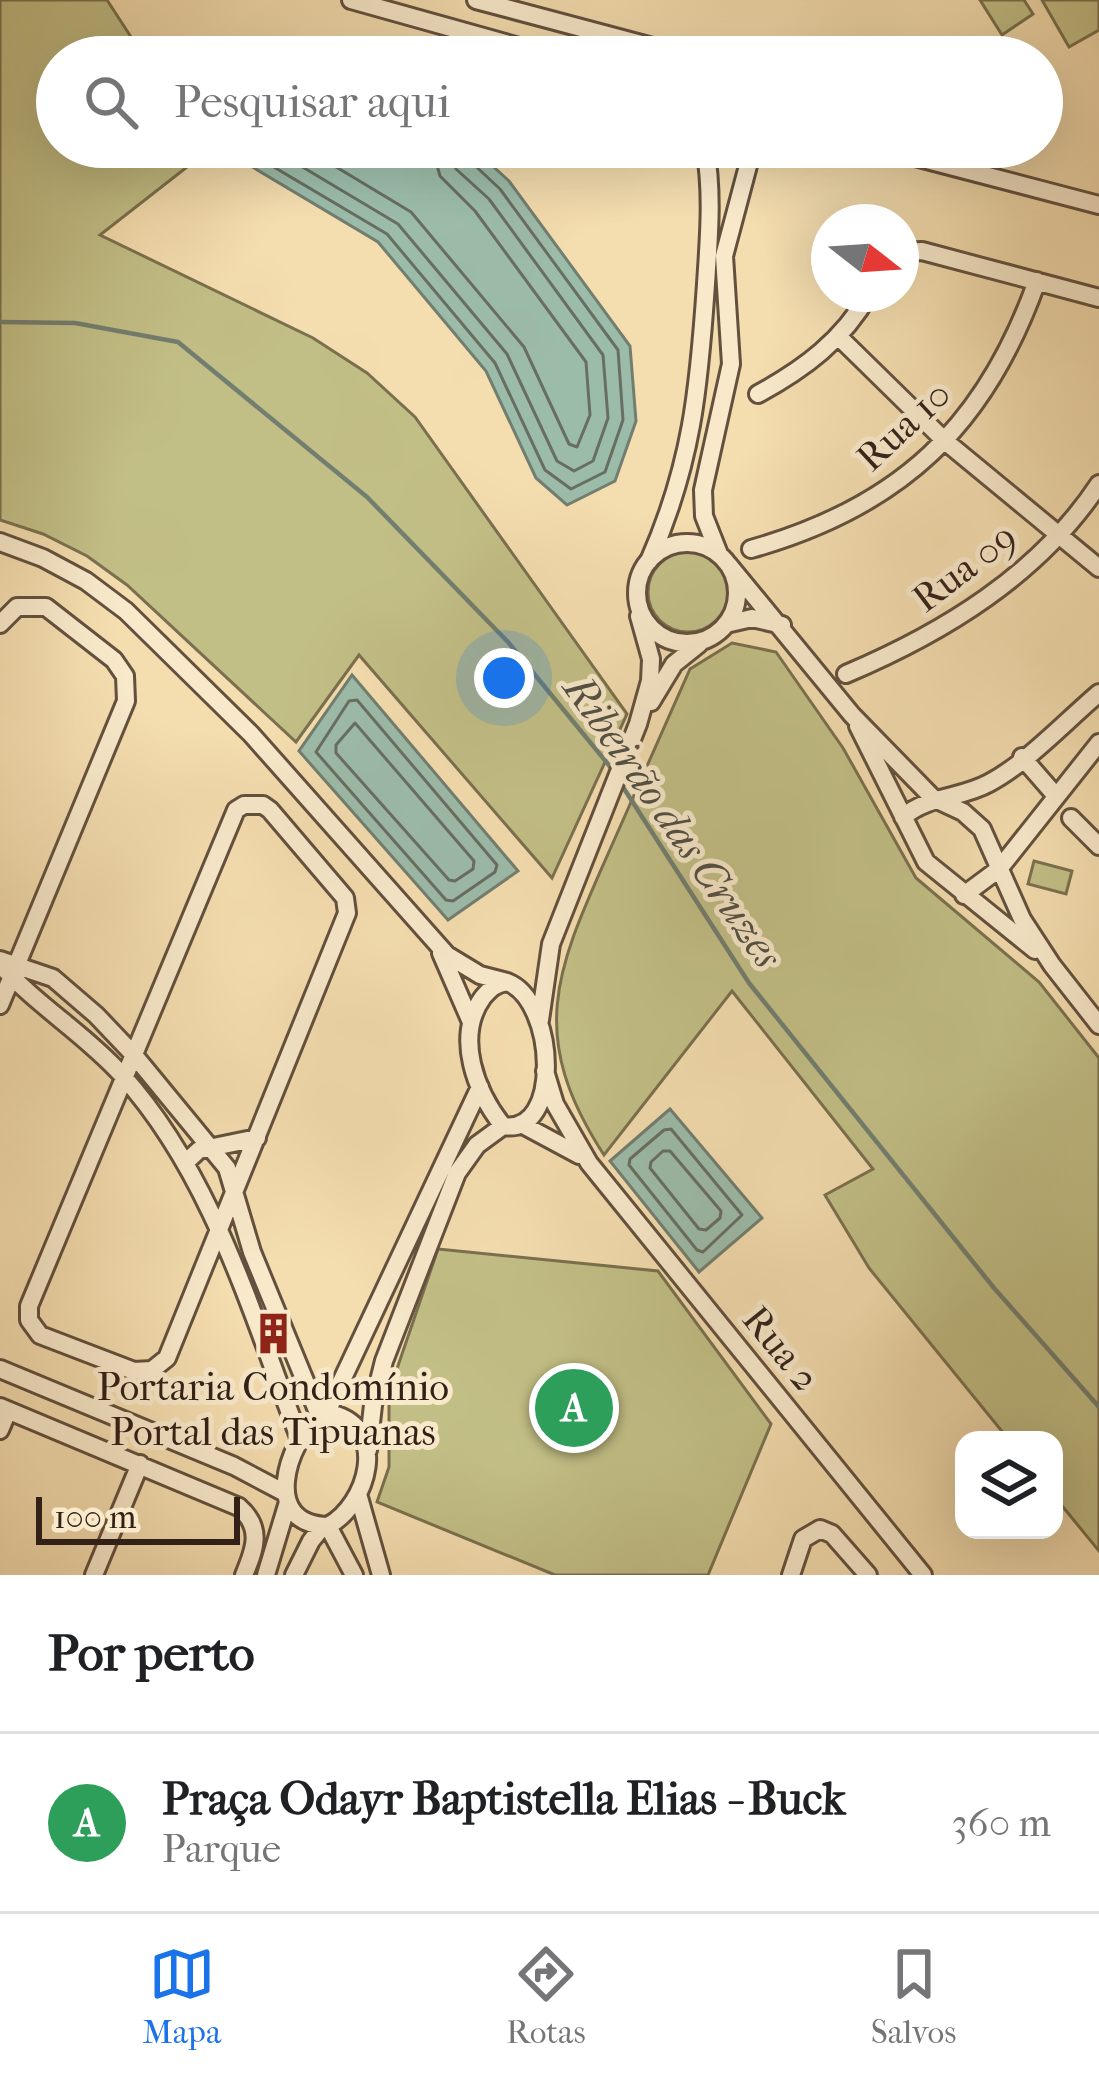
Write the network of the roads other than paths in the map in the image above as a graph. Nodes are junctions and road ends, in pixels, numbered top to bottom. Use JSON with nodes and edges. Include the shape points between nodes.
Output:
{"nodes":[{"id":1,"x":351,"y":0,"type":"edge"},
{"id":2,"x":476,"y":0,"type":"edge"},
{"id":3,"x":480,"y":36,"type":"edge"},
{"id":4,"x":611,"y":36,"type":"edge"},
{"id":5,"x":709,"y":168,"type":"edge"},
{"id":6,"x":747,"y":168,"type":"edge"},
{"id":7,"x":957,"y":168,"type":"edge"},
{"id":8,"x":1099,"y":205,"type":"edge"},
{"id":9,"x":919,"y":251,"type":"edge"},
{"id":10,"x":1037,"y":281,"type":"junction"},
{"id":11,"x":1099,"y":298,"type":"edge"},
{"id":12,"x":857,"y":312,"type":"edge"},
{"id":13,"x":839,"y":338,"type":"junction"},
{"id":14,"x":758,"y":394,"type":"dead end"},
{"id":15,"x":945,"y":441,"type":"junction"},
{"id":16,"x":1099,"y":484,"type":"edge"},
{"id":17,"x":1058,"y":536,"type":"junction"},
{"id":18,"x":0,"y":542,"type":"edge"},
{"id":19,"x":752,"y":549,"type":"dead end"},
{"id":20,"x":723,"y":559,"type":"junction"},
{"id":21,"x":649,"y":561,"type":"junction"},
{"id":22,"x":1099,"y":568,"type":"edge"},
{"id":23,"x":639,"y":616,"type":"junction"},
{"id":24,"x":0,"y":624,"type":"edge"},
{"id":25,"x":725,"y":625,"type":"junction"},
{"id":26,"x":782,"y":626,"type":"junction"},
{"id":27,"x":710,"y":638,"type":"junction"},
{"id":28,"x":846,"y":674,"type":"dead end"},
{"id":29,"x":1099,"y":693,"type":"edge"},
{"id":30,"x":852,"y":715,"type":"junction"},
{"id":31,"x":638,"y":724,"type":"junction"},
{"id":32,"x":1099,"y":743,"type":"edge"},
{"id":33,"x":1022,"y":757,"type":"junction"},
{"id":34,"x":1056,"y":796,"type":"junction"},
{"id":35,"x":933,"y":798,"type":"junction"},
{"id":36,"x":903,"y":817,"type":"junction"},
{"id":37,"x":1072,"y":818,"type":"dead end"},
{"id":38,"x":1099,"y":846,"type":"edge"},
{"id":39,"x":999,"y":869,"type":"junction"},
{"id":40,"x":964,"y":895,"type":"junction"},
{"id":41,"x":432,"y":937,"type":"junction"},
{"id":42,"x":551,"y":944,"type":"junction"},
{"id":43,"x":1052,"y":965,"type":"junction"},
{"id":44,"x":7,"y":966,"type":"edge"},
{"id":45,"x":512,"y":983,"type":"junction"},
{"id":46,"x":0,"y":1005,"type":"edge"},
{"id":47,"x":540,"y":1020,"type":"junction"},
{"id":48,"x":471,"y":1022,"type":"junction"},
{"id":49,"x":1099,"y":1025,"type":"edge"},
{"id":50,"x":134,"y":1055,"type":"junction"},
{"id":51,"x":545,"y":1071,"type":"junction"},
{"id":52,"x":124,"y":1078,"type":"junction"},
{"id":53,"x":480,"y":1087,"type":"junction"},
{"id":54,"x":502,"y":1126,"type":"junction"},
{"id":55,"x":525,"y":1126,"type":"junction"},
{"id":56,"x":257,"y":1138,"type":"junction"},
{"id":57,"x":208,"y":1148,"type":"junction"},
{"id":58,"x":185,"y":1163,"type":"junction"},
{"id":59,"x":589,"y":1163,"type":"junction"},
{"id":60,"x":233,"y":1198,"type":"junction"},
{"id":61,"x":219,"y":1230,"type":"junction"},
{"id":62,"x":277,"y":1314,"type":"junction"},
{"id":63,"x":254,"y":1321,"type":"junction"},
{"id":64,"x":295,"y":1356,"type":"junction"},
{"id":65,"x":272,"y":1365,"type":"junction"},
{"id":66,"x":0,"y":1370,"type":"edge"},
{"id":67,"x":4,"y":1409,"type":"edge"},
{"id":68,"x":323,"y":1415,"type":"junction"},
{"id":69,"x":0,"y":1430,"type":"edge"},
{"id":70,"x":299,"y":1437,"type":"junction"},
{"id":71,"x":368,"y":1450,"type":"junction"},
{"id":72,"x":289,"y":1462,"type":"junction"},
{"id":73,"x":140,"y":1464,"type":"junction"},
{"id":74,"x":234,"y":1466,"type":"junction"},
{"id":75,"x":358,"y":1494,"type":"junction"},
{"id":76,"x":287,"y":1497,"type":"junction"},
{"id":77,"x":326,"y":1526,"type":"junction"},
{"id":78,"x":379,"y":1574,"type":"edge"},
{"id":79,"x":94,"y":1575,"type":"edge"},
{"id":80,"x":244,"y":1575,"type":"edge"},
{"id":81,"x":266,"y":1575,"type":"edge"},
{"id":82,"x":294,"y":1575,"type":"edge"},
{"id":83,"x":354,"y":1575,"type":"edge"},
{"id":84,"x":791,"y":1575,"type":"edge"},
{"id":85,"x":868,"y":1575,"type":"edge"},
{"id":86,"x":923,"y":1575,"type":"edge"}],
"edges":[{"from":1,"to":3,"type":"street"},
{"from":2,"to":4,"type":"street"},
{"from":5,"to":21,"type":"street","via":[[698,400]]},
{"from":6,"to":20,"type":"street","via":[[724,256],[731,364],[703,490],[704,516]]},
{"from":7,"to":8,"type":"street"},
{"from":9,"to":10,"type":"street"},
{"from":10,"to":11,"type":"street"},
{"from":10,"to":15,"type":"street","name":"Rua 10","via":[[997,373]]},
{"from":12,"to":13,"type":"street"},
{"from":13,"to":14,"type":"street"},
{"from":13,"to":15,"type":"street"},
{"from":15,"to":17,"type":"street"},
{"from":15,"to":19,"type":"street","name":"Rua 10","via":[[850,513]]},
{"from":16,"to":17,"type":"street","name":"Rua 09"},
{"from":17,"to":22,"type":"street"},
{"from":17,"to":28,"type":"street","name":"Rua 09","via":[[956,620]]},
{"from":18,"to":41,"type":"street","via":[[86,581],[126,610],[251,734]]},
{"from":20,"to":21,"type":"street","via":[[690,543]]},
{"from":20,"to":25,"type":"street","via":[[737,588]]},
{"from":20,"to":26,"type":"street"},
{"from":21,"to":23,"type":"street","via":[[638,582]]},
{"from":23,"to":27,"type":"street","via":[[680,643]]},
{"from":23,"to":31,"type":"street","via":[[651,659]]},
{"from":24,"to":44,"type":"street","via":[[23,605],[46,607],[114,660],[125,676],[126,701]]},
{"from":25,"to":26,"type":"street","via":[[752,617]]},
{"from":25,"to":27,"type":"street"},
{"from":26,"to":30,"type":"street"},
{"from":27,"to":31,"type":"street","via":[[674,664]]},
{"from":29,"to":33,"type":"street"},
{"from":30,"to":35,"type":"street"},
{"from":30,"to":36,"type":"street"},
{"from":31,"to":42,"type":"street"},
{"from":32,"to":34,"type":"street"},
{"from":33,"to":34,"type":"street"},
{"from":33,"to":35,"type":"street","via":[[983,786]]},
{"from":34,"to":39,"type":"street"},
{"from":35,"to":36,"type":"street"},
{"from":35,"to":39,"type":"street","via":[[982,829]]},
{"from":36,"to":40,"type":"street","via":[[926,862]]},
{"from":37,"to":38,"type":"street"},
{"from":39,"to":40,"type":"street"},
{"from":39,"to":43,"type":"street"},
{"from":40,"to":43,"type":"street"},
{"from":41,"to":45,"type":"street","via":[[460,965]]},
{"from":41,"to":48,"type":"street"},
{"from":42,"to":45,"type":"street"},
{"from":42,"to":47,"type":"street"},
{"from":43,"to":49,"type":"street"},
{"from":44,"to":46,"type":"street"},
{"from":44,"to":50,"type":"street","via":[[53,978]]},
{"from":44,"to":52,"type":"street"},
{"from":45,"to":47,"type":"street"},
{"from":45,"to":48,"type":"street","via":[[496,984]]},
{"from":47,"to":51,"type":"street"},
{"from":48,"to":53,"type":"street"},
{"from":50,"to":52,"type":"street"},
{"from":50,"to":56,"type":"street","via":[[236,810],[270,810],[347,905]]},
{"from":50,"to":57,"type":"street"},
{"from":51,"to":55,"type":"street"},
{"from":51,"to":59,"type":"street","name":"Rua 2"},
{"from":52,"to":58,"type":"street"},
{"from":52,"to":61,"type":"street","via":[[29,1320],[40,1335],[134,1371],[152,1370],[167,1358]]},
{"from":53,"to":54,"type":"street"},
{"from":53,"to":68,"type":"street"},
{"from":54,"to":55,"type":"street"},
{"from":54,"to":71,"type":"street","via":[[457,1173],[384,1361]]},
{"from":55,"to":59,"type":"street","name":"Rua 2"},
{"from":56,"to":57,"type":"street"},
{"from":56,"to":60,"type":"street"},
{"from":57,"to":58,"type":"street"},
{"from":57,"to":60,"type":"street","via":[[227,1168]]},
{"from":58,"to":61,"type":"street"},
{"from":59,"to":86,"type":"street","name":"Rua 2"},
{"from":60,"to":61,"type":"street"},
{"from":60,"to":62,"type":"street"},
{"from":61,"to":63,"type":"street"},
{"from":62,"to":63,"type":"street"},
{"from":62,"to":64,"type":"street"},
{"from":63,"to":65,"type":"street"},
{"from":64,"to":65,"type":"street"},
{"from":64,"to":68,"type":"street"},
{"from":65,"to":70,"type":"street"},
{"from":66,"to":74,"type":"street"},
{"from":67,"to":69,"type":"street"},
{"from":67,"to":73,"type":"street"},
{"from":68,"to":70,"type":"street"},
{"from":68,"to":71,"type":"street","via":[[357,1426]]},
{"from":70,"to":72,"type":"street"},
{"from":71,"to":75,"type":"street"},
{"from":72,"to":74,"type":"street","via":[[265,1473]]},
{"from":72,"to":76,"type":"street"},
{"from":73,"to":79,"type":"street"},
{"from":73,"to":80,"type":"street","via":[[239,1507],[254,1525]]},
{"from":74,"to":76,"type":"street"},
{"from":75,"to":77,"type":"street"},
{"from":75,"to":78,"type":"street"},
{"from":76,"to":77,"type":"street","via":[[305,1520]]},
{"from":76,"to":81,"type":"street"},
{"from":77,"to":82,"type":"street"},
{"from":77,"to":83,"type":"street"},
{"from":84,"to":85,"type":"street","via":[[803,1539],[816,1530],[832,1534]]}]}
